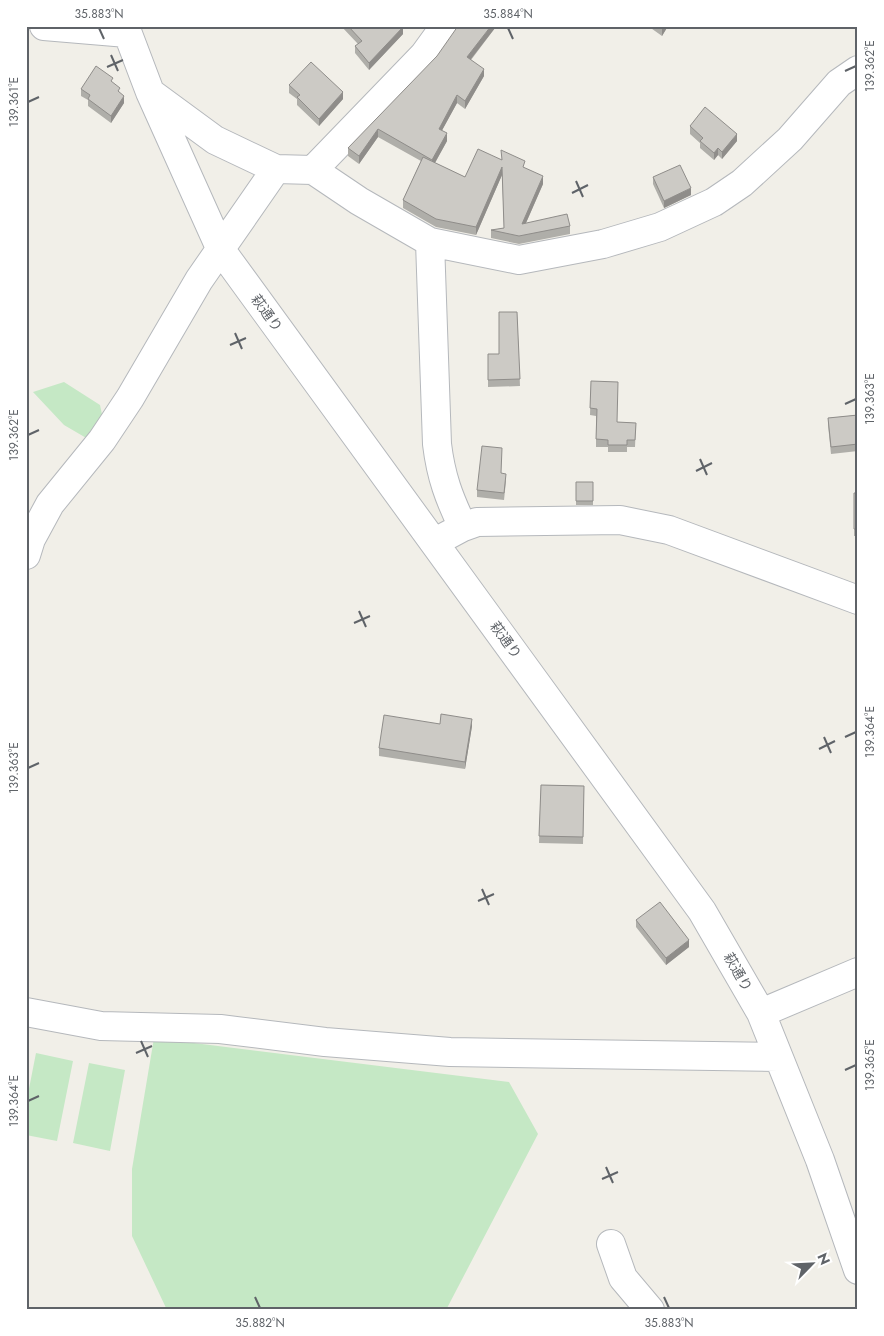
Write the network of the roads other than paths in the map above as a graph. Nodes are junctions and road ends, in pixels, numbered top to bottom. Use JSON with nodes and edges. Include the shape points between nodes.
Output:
{"nodes":[{"id":1,"x":44,"y":26,"type":"edge"},
{"id":2,"x":445,"y":26,"type":"edge"},
{"id":3,"x":126,"y":30,"type":"edge"},
{"id":4,"x":858,"y":70,"type":"edge"},
{"id":5,"x":150,"y":92,"type":"junction"},
{"id":6,"x":276,"y":168,"type":"junction"},
{"id":7,"x":313,"y":170,"type":"junction"},
{"id":8,"x":430,"y":242,"type":"junction"},
{"id":9,"x":222,"y":250,"type":"junction"},
{"id":10,"x":463,"y":527,"type":"junction"},
{"id":11,"x":435,"y":542,"type":"junction"},
{"id":12,"x":26,"y":555,"type":"edge"},
{"id":13,"x":858,"y":600,"type":"edge"},
{"id":14,"x":858,"y":972,"type":"edge"},
{"id":15,"x":26,"y":1012,"type":"edge"},
{"id":16,"x":761,"y":1013,"type":"junction"},
{"id":17,"x":778,"y":1057,"type":"junction"},
{"id":18,"x":611,"y":1244,"type":"dead end"},
{"id":19,"x":858,"y":1270,"type":"edge"},
{"id":20,"x":650,"y":1310,"type":"edge"}],
"edges":[{"from":1,"to":3,"type":"street"},
{"from":2,"to":7,"type":"street","via":[[424,55]]},
{"from":3,"to":5,"type":"street","name":"萩通り"},
{"from":4,"to":8,"type":"street","via":[[839,83],[790,139],[742,184],[714,202],[660,227],[603,244],[519,260]]},
{"from":5,"to":6,"type":"street","via":[[215,140]]},
{"from":5,"to":9,"type":"street","name":"萩通り"},
{"from":6,"to":7,"type":"street"},
{"from":6,"to":9,"type":"street"},
{"from":7,"to":8,"type":"street"},
{"from":8,"to":10,"type":"street","via":[[439,462],[447,495]]},
{"from":9,"to":11,"type":"street","name":"萩通り"},
{"from":9,"to":12,"type":"street","via":[[199,280],[102,440],[50,504]]},
{"from":10,"to":11,"type":"street"},
{"from":10,"to":13,"type":"street","via":[[477,522],[620,520],[669,530]]},
{"from":11,"to":16,"type":"street","name":"萩通り","via":[[702,911]]},
{"from":14,"to":16,"type":"street"},
{"from":15,"to":17,"type":"street","via":[[101,1026],[220,1029],[450,1052]]},
{"from":16,"to":17,"type":"street","name":"萩通り"},
{"from":17,"to":19,"type":"street","name":"萩通り","via":[[820,1160]]},
{"from":18,"to":20,"type":"street","via":[[623,1278]]}]}
